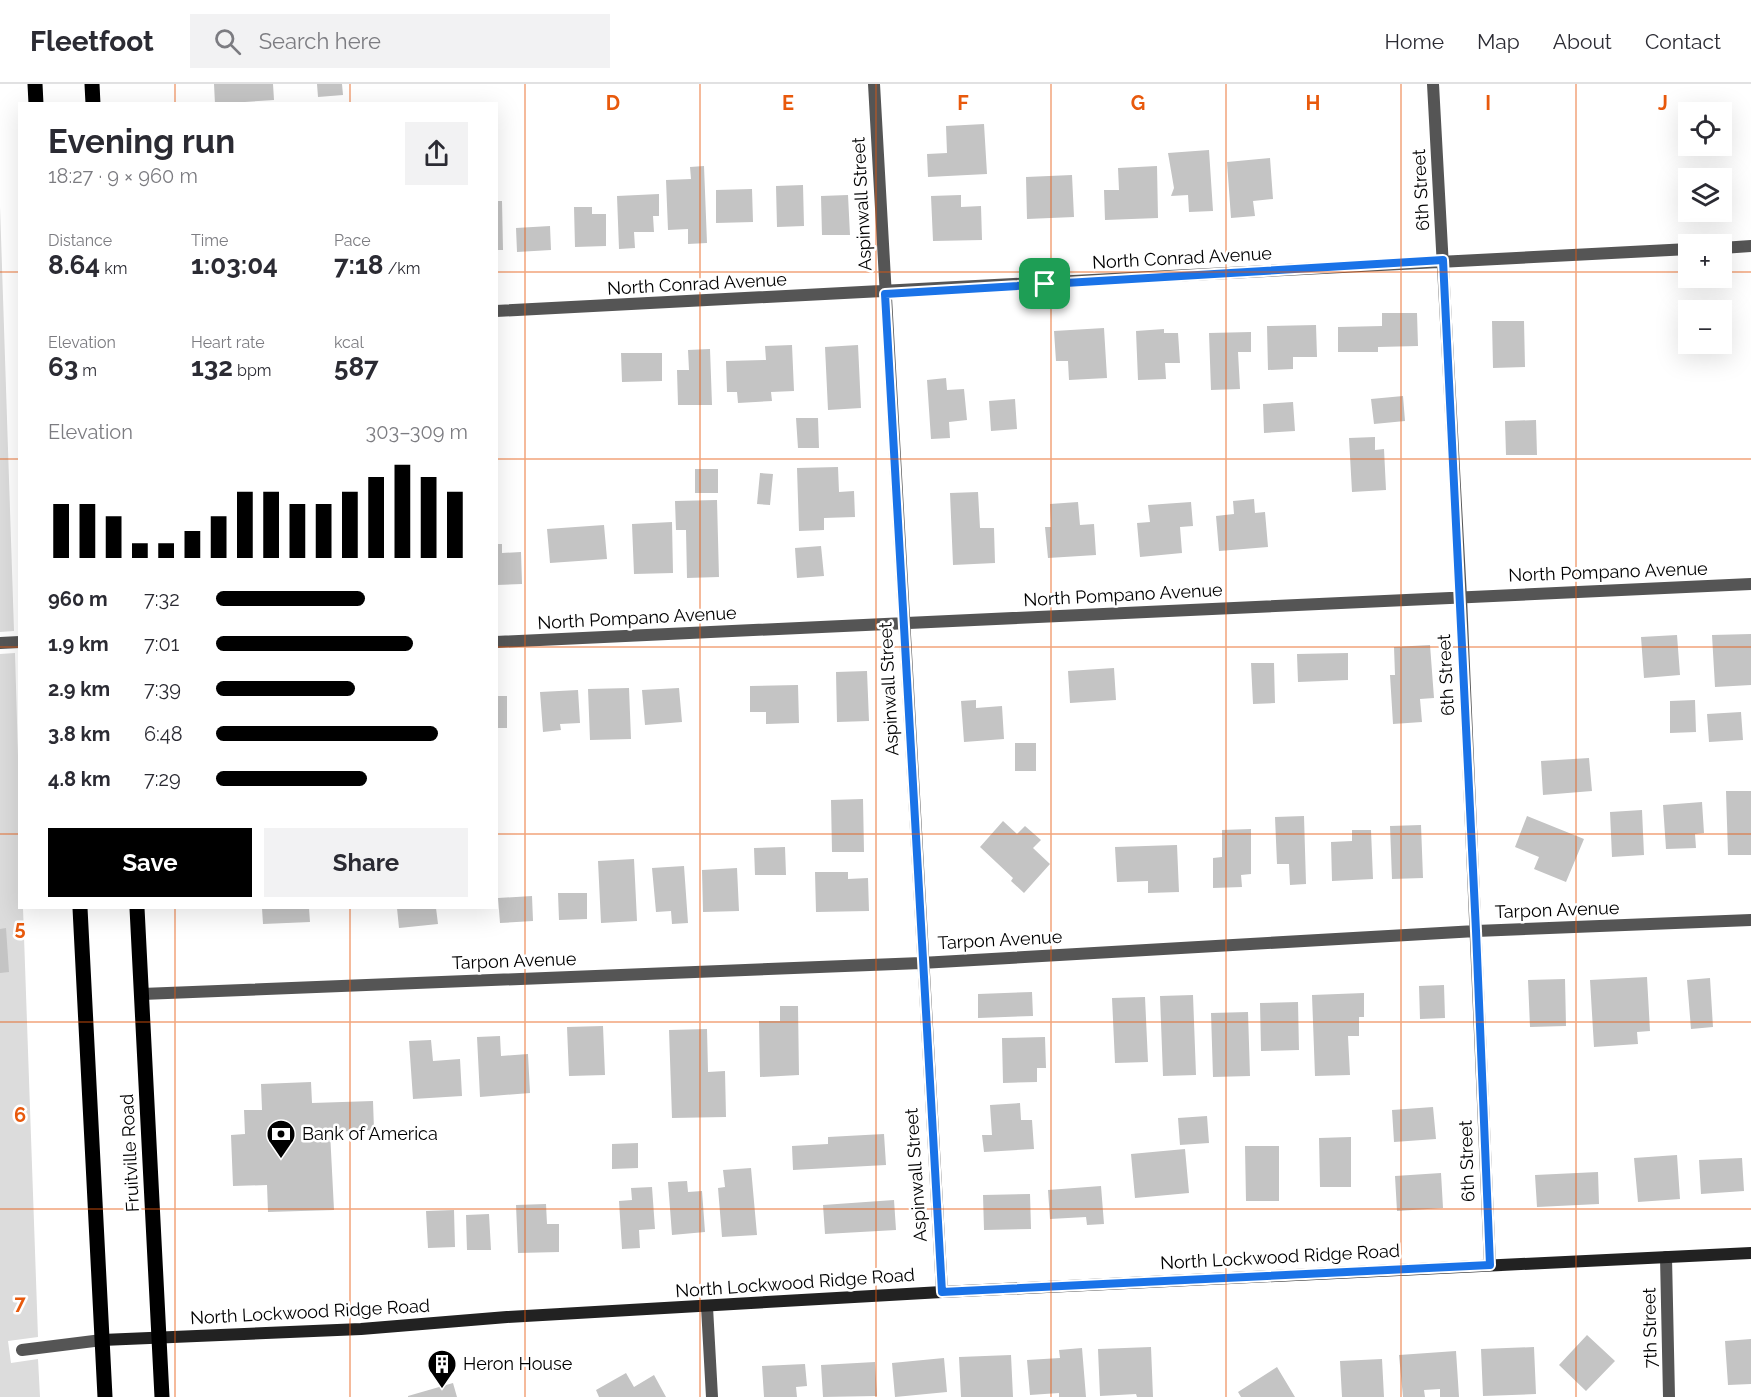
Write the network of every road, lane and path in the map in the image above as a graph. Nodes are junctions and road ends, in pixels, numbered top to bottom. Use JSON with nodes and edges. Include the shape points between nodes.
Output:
{"nodes":[{"id":1,"x":35,"y":84,"type":"edge"},
{"id":2,"x":92,"y":84,"type":"edge"},
{"id":3,"x":874,"y":84,"type":"edge"},
{"id":4,"x":1433,"y":84,"type":"edge"},
{"id":5,"x":36,"y":102,"type":"edge"},
{"id":6,"x":93,"y":102,"type":"edge"},
{"id":7,"x":1751,"y":246,"type":"edge"},
{"id":8,"x":1732,"y":247,"type":"edge"},
{"id":9,"x":1678,"y":249,"type":"edge"},
{"id":10,"x":1443,"y":260,"type":"junction"},
{"id":11,"x":885,"y":294,"type":"junction"},
{"id":12,"x":498,"y":311,"type":"edge"},
{"id":13,"x":1751,"y":584,"type":"edge"},
{"id":14,"x":1461,"y":597,"type":"junction"},
{"id":15,"x":903,"y":624,"type":"junction"},
{"id":16,"x":18,"y":642,"type":"edge"},
{"id":17,"x":498,"y":642,"type":"edge"},
{"id":18,"x":0,"y":643,"type":"edge"},
{"id":19,"x":81,"y":909,"type":"edge"},
{"id":20,"x":137,"y":909,"type":"edge"},
{"id":21,"x":1751,"y":920,"type":"edge"},
{"id":22,"x":1476,"y":931,"type":"junction"},
{"id":23,"x":921,"y":963,"type":"junction"},
{"id":24,"x":142,"y":994,"type":"junction"},
{"id":25,"x":1751,"y":1253,"type":"edge"},
{"id":26,"x":1666,"y":1257,"type":"junction"},
{"id":27,"x":1490,"y":1265,"type":"junction"},
{"id":28,"x":942,"y":1292,"type":"junction"},
{"id":29,"x":707,"y":1307,"type":"junction"},
{"id":30,"x":159,"y":1338,"type":"junction"},
{"id":31,"x":102,"y":1340,"type":"junction"},
{"id":32,"x":22,"y":1350,"type":"dead end"},
{"id":33,"x":105,"y":1397,"type":"edge"},
{"id":34,"x":162,"y":1397,"type":"edge"},
{"id":35,"x":712,"y":1397,"type":"edge"},
{"id":36,"x":1669,"y":1397,"type":"edge"}],
"edges":[{"from":1,"to":5,"type":"main road"},
{"from":2,"to":6,"type":"main road"},
{"from":3,"to":11,"type":"street","name":"Aspinwall Street"},
{"from":4,"to":10,"type":"street","name":"6th Street"},
{"from":7,"to":8,"type":"street"},
{"from":9,"to":10,"type":"street","name":"North Conrad Avenue"},
{"from":10,"to":11,"type":"street","name":"North Conrad Avenue"},
{"from":10,"to":14,"type":"street","name":"6th Street"},
{"from":11,"to":12,"type":"street","name":"North Conrad Avenue"},
{"from":11,"to":15,"type":"street","name":"Aspinwall Street"},
{"from":13,"to":14,"type":"street","name":"North Pompano Avenue"},
{"from":14,"to":15,"type":"street","name":"North Pompano Avenue"},
{"from":14,"to":22,"type":"street","name":"6th Street"},
{"from":15,"to":17,"type":"street","name":"North Pompano Avenue"},
{"from":15,"to":23,"type":"street","name":"Aspinwall Street"},
{"from":16,"to":18,"type":"street"},
{"from":19,"to":31,"type":"main road","name":"Fruitville Road"},
{"from":20,"to":24,"type":"main road","name":"Fruitville Road"},
{"from":21,"to":22,"type":"street","name":"Tarpon Avenue"},
{"from":22,"to":23,"type":"street","name":"Tarpon Avenue"},
{"from":22,"to":27,"type":"street","name":"6th Street"},
{"from":23,"to":24,"type":"street","name":"Tarpon Avenue"},
{"from":23,"to":28,"type":"street","name":"Aspinwall Street"},
{"from":24,"to":30,"type":"main road","name":"Fruitville Road"},
{"from":25,"to":26,"type":"street","name":"North Lockwood Ridge Road"},
{"from":26,"to":27,"type":"street","name":"North Lockwood Ridge Road"},
{"from":26,"to":36,"type":"street","name":"7th Street"},
{"from":27,"to":28,"type":"street","name":"North Lockwood Ridge Road"},
{"from":28,"to":29,"type":"street","name":"North Lockwood Ridge Road"},
{"from":29,"to":30,"type":"street","name":"North Lockwood Ridge Road"},
{"from":29,"to":35,"type":"street"},
{"from":30,"to":31,"type":"street","name":"North Lockwood Ridge Road"},
{"from":30,"to":34,"type":"main road","name":"Fruitville Road"},
{"from":31,"to":32,"type":"street","name":"North Lockwood Ridge Road"},
{"from":31,"to":33,"type":"main road","name":"Fruitville Road"}]}
